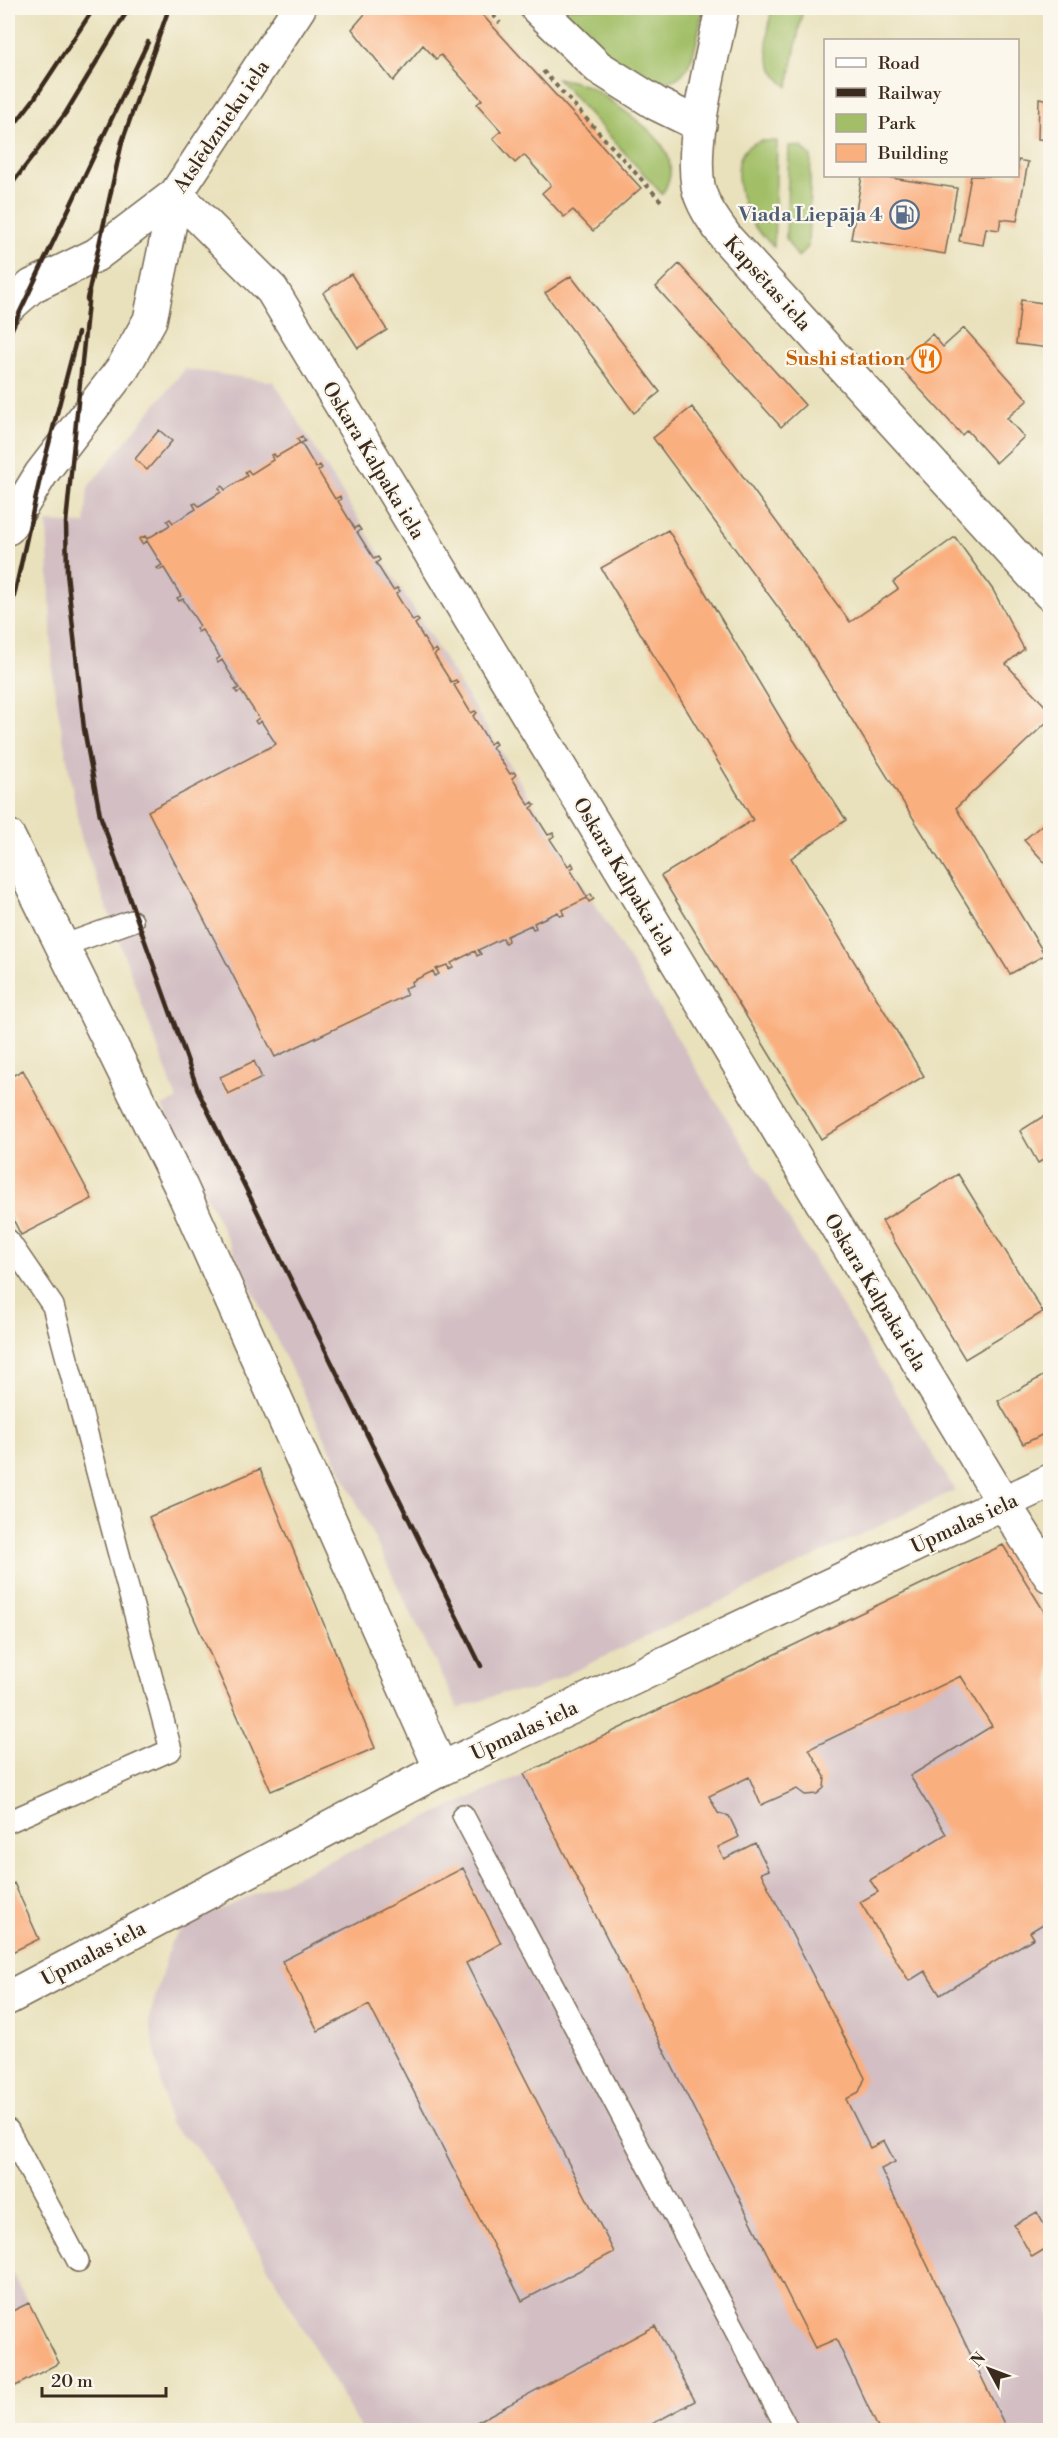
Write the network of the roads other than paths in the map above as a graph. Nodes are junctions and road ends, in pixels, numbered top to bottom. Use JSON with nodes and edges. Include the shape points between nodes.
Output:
{"nodes":[{"id":1,"x":299,"y":8,"type":"edge"},
{"id":2,"x":537,"y":8,"type":"edge"},
{"id":3,"x":722,"y":8,"type":"edge"},
{"id":4,"x":700,"y":125,"type":"junction"},
{"id":5,"x":176,"y":195,"type":"junction"},
{"id":6,"x":8,"y":307,"type":"edge"},
{"id":7,"x":8,"y":528,"type":"edge"},
{"id":8,"x":1050,"y":594,"type":"edge"},
{"id":9,"x":8,"y":836,"type":"edge"},
{"id":10,"x":132,"y":921,"type":"dead end"},
{"id":11,"x":62,"y":946,"type":"junction"},
{"id":12,"x":8,"y":1240,"type":"edge"},
{"id":13,"x":1050,"y":1481,"type":"edge"},
{"id":14,"x":1004,"y":1504,"type":"junction"},
{"id":15,"x":1050,"y":1576,"type":"edge"},
{"id":16,"x":441,"y":1769,"type":"junction"},
{"id":17,"x":464,"y":1815,"type":"dead end"},
{"id":18,"x":8,"y":1822,"type":"edge"},
{"id":19,"x":8,"y":1998,"type":"edge"},
{"id":20,"x":8,"y":2130,"type":"edge"},
{"id":21,"x":78,"y":2261,"type":"dead end"},
{"id":22,"x":788,"y":2430,"type":"edge"}],
"edges":[{"from":1,"to":5,"type":"street","name":"Atslēdznieku iela"},
{"from":2,"to":4,"type":"street","via":[[598,67]]},
{"from":3,"to":4,"type":"street","name":"Kapsētas iela"},
{"from":4,"to":8,"type":"street","name":"Kapsētas iela","via":[[699,188],[708,211],[728,239]]},
{"from":5,"to":6,"type":"street","name":"Atslēdznieku iela","via":[[96,255],[32,286]]},
{"from":5,"to":7,"type":"street","via":[[150,320],[123,368],[41,474]]},
{"from":5,"to":14,"type":"street","name":"Oskara Kalpaka iela","via":[[272,290]]},
{"from":9,"to":11,"type":"street"},
{"from":10,"to":11,"type":"lane"},
{"from":11,"to":16,"type":"street","via":[[182,1187]]},
{"from":12,"to":18,"type":"lane","via":[[53,1306],[171,1750]]},
{"from":13,"to":14,"type":"street","name":"Upmalas iela"},
{"from":14,"to":15,"type":"street","name":"Oskara Kalpaka iela"},
{"from":14,"to":16,"type":"street","name":"Upmalas iela"},
{"from":16,"to":19,"type":"street","name":"Upmalas iela"},
{"from":17,"to":22,"type":"lane"},
{"from":20,"to":21,"type":"lane"}]}
